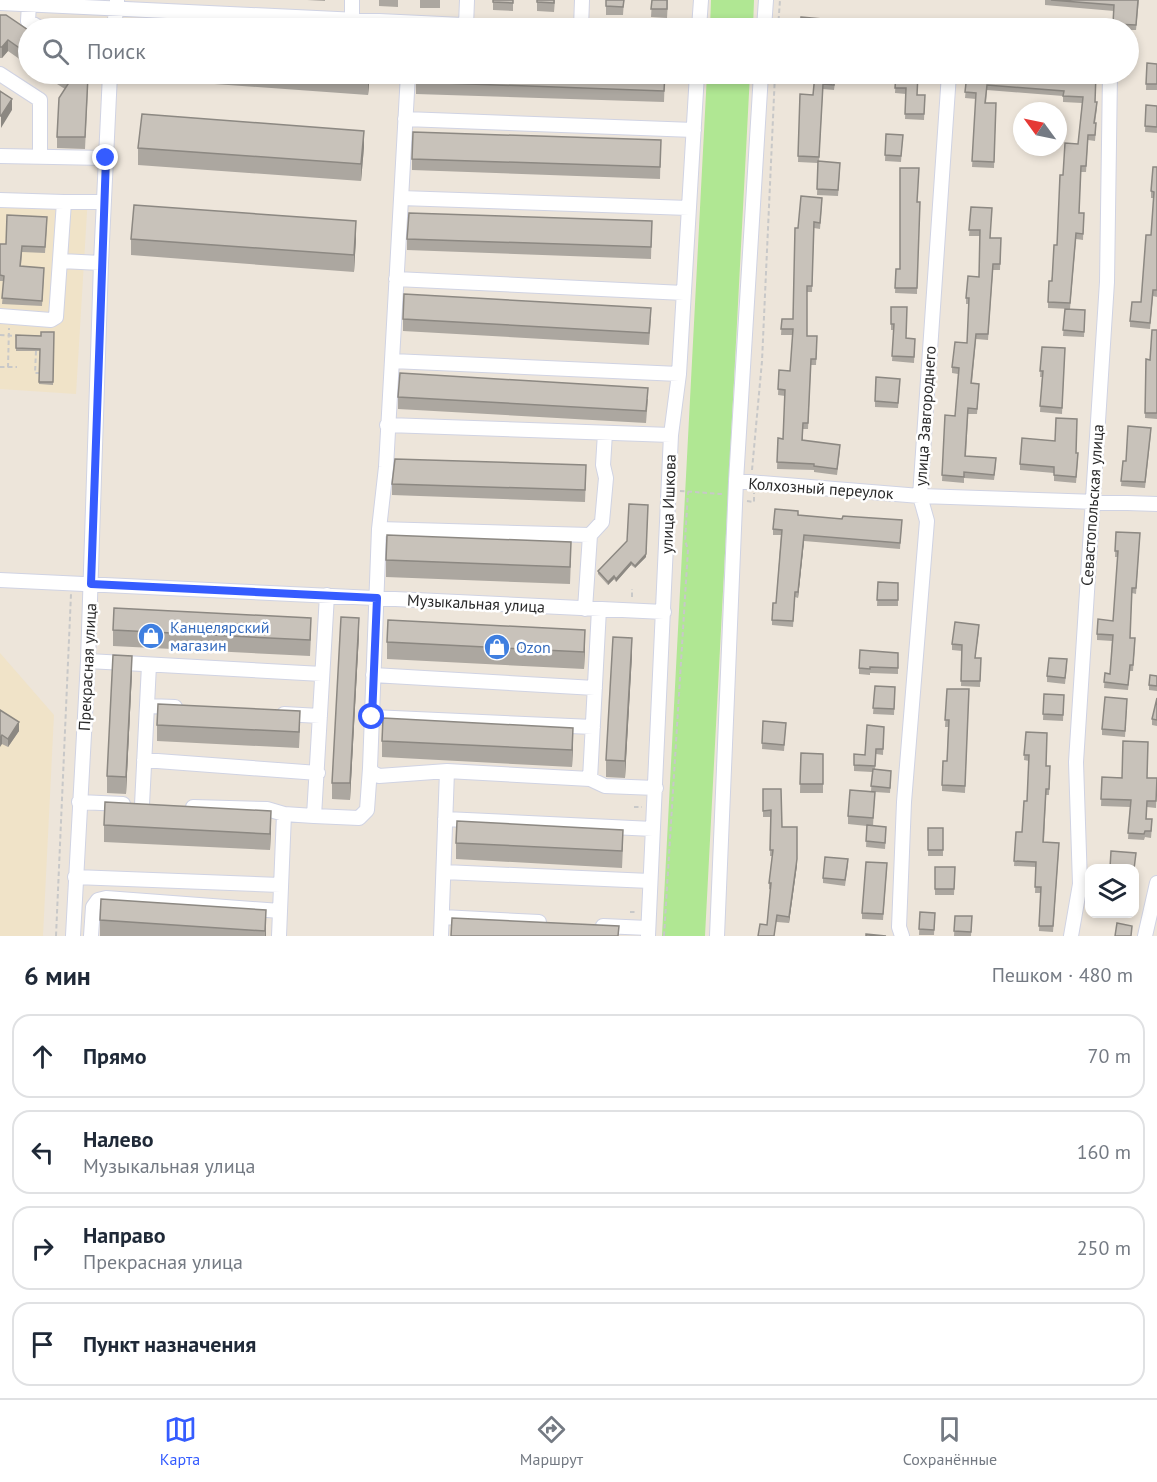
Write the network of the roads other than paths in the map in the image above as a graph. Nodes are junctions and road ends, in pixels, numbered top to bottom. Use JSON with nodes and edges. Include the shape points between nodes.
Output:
{"nodes":[{"id":1,"x":352,"y":0,"type":"edge"},
{"id":2,"x":467,"y":0,"type":"edge"},
{"id":3,"x":582,"y":0,"type":"edge"},
{"id":4,"x":701,"y":0,"type":"edge"},
{"id":5,"x":766,"y":0,"type":"edge"},
{"id":6,"x":0,"y":2,"type":"edge"},
{"id":7,"x":29,"y":4,"type":"junction"},
{"id":8,"x":117,"y":4,"type":"edge"},
{"id":9,"x":238,"y":7,"type":"edge"},
{"id":10,"x":28,"y":18,"type":"edge"},
{"id":11,"x":334,"y":18,"type":"edge"},
{"id":12,"x":351,"y":18,"type":"edge"},
{"id":13,"x":466,"y":18,"type":"edge"},
{"id":14,"x":581,"y":18,"type":"edge"},
{"id":15,"x":700,"y":18,"type":"edge"},
{"id":16,"x":765,"y":18,"type":"edge"},
{"id":17,"x":0,"y":74,"type":"edge"},
{"id":18,"x":110,"y":84,"type":"edge"},
{"id":19,"x":407,"y":84,"type":"edge"},
{"id":20,"x":696,"y":84,"type":"edge"},
{"id":21,"x":760,"y":84,"type":"edge"},
{"id":22,"x":948,"y":84,"type":"edge"},
{"id":23,"x":1110,"y":84,"type":"edge"},
{"id":24,"x":405,"y":119,"type":"junction"},
{"id":25,"x":694,"y":130,"type":"junction"},
{"id":26,"x":0,"y":156,"type":"edge"},
{"id":27,"x":40,"y":156,"type":"junction"},
{"id":28,"x":106,"y":158,"type":"junction"},
{"id":29,"x":401,"y":198,"type":"junction"},
{"id":30,"x":0,"y":200,"type":"edge"},
{"id":31,"x":63,"y":202,"type":"junction"},
{"id":32,"x":104,"y":202,"type":"junction"},
{"id":33,"x":689,"y":208,"type":"junction"},
{"id":34,"x":61,"y":261,"type":"junction"},
{"id":35,"x":101,"y":263,"type":"junction"},
{"id":36,"x":396,"y":279,"type":"junction"},
{"id":37,"x":684,"y":293,"type":"junction"},
{"id":38,"x":5,"y":319,"type":"edge"},
{"id":39,"x":392,"y":361,"type":"junction"},
{"id":40,"x":679,"y":374,"type":"junction"},
{"id":41,"x":387,"y":425,"type":"junction"},
{"id":42,"x":605,"y":433,"type":"junction"},
{"id":43,"x":671,"y":435,"type":"junction"},
{"id":44,"x":734,"y":488,"type":"junction"},
{"id":45,"x":920,"y":496,"type":"junction"},
{"id":46,"x":1092,"y":502,"type":"junction"},
{"id":47,"x":1157,"y":504,"type":"edge"},
{"id":48,"x":379,"y":529,"type":"junction"},
{"id":49,"x":590,"y":535,"type":"junction"},
{"id":50,"x":0,"y":580,"type":"edge"},
{"id":51,"x":91,"y":584,"type":"junction"},
{"id":52,"x":327,"y":595,"type":"junction"},
{"id":53,"x":377,"y":598,"type":"junction"},
{"id":54,"x":592,"y":609,"type":"junction"},
{"id":55,"x":664,"y":612,"type":"junction"},
{"id":56,"x":88,"y":661,"type":"junction"},
{"id":57,"x":149,"y":665,"type":"junction"},
{"id":58,"x":322,"y":674,"type":"junction"},
{"id":59,"x":373,"y":675,"type":"junction"},
{"id":60,"x":595,"y":688,"type":"junction"},
{"id":61,"x":147,"y":706,"type":"junction"},
{"id":62,"x":193,"y":708,"type":"edge"},
{"id":63,"x":274,"y":713,"type":"edge"},
{"id":64,"x":320,"y":716,"type":"junction"},
{"id":65,"x":372,"y":717,"type":"junction"},
{"id":66,"x":593,"y":727,"type":"junction"},
{"id":67,"x":144,"y":760,"type":"junction"},
{"id":68,"x":370,"y":768,"type":"junction"},
{"id":69,"x":447,"y":771,"type":"junction"},
{"id":70,"x":318,"y":773,"type":"junction"},
{"id":71,"x":590,"y":779,"type":"junction"},
{"id":72,"x":656,"y":788,"type":"junction"},
{"id":73,"x":79,"y":802,"type":"junction"},
{"id":74,"x":176,"y":807,"type":"edge"},
{"id":75,"x":284,"y":814,"type":"junction"},
{"id":76,"x":314,"y":816,"type":"junction"},
{"id":77,"x":445,"y":819,"type":"junction"},
{"id":78,"x":653,"y":829,"type":"junction"},
{"id":79,"x":444,"y":872,"type":"junction"},
{"id":80,"x":75,"y":877,"type":"junction"},
{"id":81,"x":650,"y":881,"type":"junction"},
{"id":82,"x":1157,"y":883,"type":"edge"},
{"id":83,"x":280,"y":885,"type":"junction"},
{"id":84,"x":280,"y":911,"type":"junction"},
{"id":85,"x":442,"y":917,"type":"junction"},
{"id":86,"x":547,"y":923,"type":"edge"},
{"id":87,"x":594,"y":925,"type":"edge"},
{"id":88,"x":648,"y":932,"type":"edge"},
{"id":89,"x":73,"y":936,"type":"edge"},
{"id":90,"x":91,"y":936,"type":"edge"},
{"id":91,"x":279,"y":936,"type":"edge"},
{"id":92,"x":441,"y":936,"type":"edge"},
{"id":93,"x":717,"y":936,"type":"edge"},
{"id":94,"x":902,"y":936,"type":"edge"},
{"id":95,"x":1071,"y":936,"type":"edge"},
{"id":96,"x":1145,"y":936,"type":"edge"}],
"edges":[{"from":1,"to":12,"type":"street"},
{"from":2,"to":13,"type":"street"},
{"from":3,"to":14,"type":"street"},
{"from":4,"to":15,"type":"street"},
{"from":5,"to":16,"type":"street"},
{"from":6,"to":7,"type":"street"},
{"from":7,"to":8,"type":"street"},
{"from":7,"to":10,"type":"street"},
{"from":8,"to":9,"type":"street"},
{"from":9,"to":11,"type":"street"},
{"from":17,"to":27,"type":"street","via":[[40,100]]},
{"from":18,"to":28,"type":"street","name":"Прекрасная улица"},
{"from":19,"to":24,"type":"street"},
{"from":20,"to":25,"type":"street","name":"улица Ишкова"},
{"from":21,"to":44,"type":"street"},
{"from":22,"to":45,"type":"street","name":"улица Завгороднего"},
{"from":23,"to":46,"type":"street","name":"Севастопольская улица","via":[[1107,282]]},
{"from":24,"to":25,"type":"street"},
{"from":24,"to":29,"type":"street"},
{"from":25,"to":33,"type":"street","name":"улица Ишкова"},
{"from":26,"to":27,"type":"street"},
{"from":27,"to":28,"type":"street"},
{"from":28,"to":32,"type":"street","name":"Прекрасная улица"},
{"from":29,"to":33,"type":"street"},
{"from":29,"to":36,"type":"street"},
{"from":30,"to":31,"type":"street"},
{"from":31,"to":32,"type":"street"},
{"from":31,"to":34,"type":"street"},
{"from":32,"to":35,"type":"street","name":"Прекрасная улица"},
{"from":33,"to":37,"type":"street","name":"улица Ишкова"},
{"from":34,"to":35,"type":"street"},
{"from":34,"to":38,"type":"street","via":[[56,317]]},
{"from":35,"to":51,"type":"street","name":"Прекрасная улица"},
{"from":36,"to":37,"type":"street"},
{"from":36,"to":39,"type":"street"},
{"from":37,"to":40,"type":"street","name":"улица Ишкова"},
{"from":39,"to":40,"type":"street"},
{"from":39,"to":41,"type":"street"},
{"from":40,"to":43,"type":"street","name":"улица Ишкова"},
{"from":41,"to":42,"type":"street"},
{"from":41,"to":48,"type":"street"},
{"from":42,"to":43,"type":"street"},
{"from":42,"to":49,"type":"street","via":[[602,522]]},
{"from":43,"to":55,"type":"street","name":"улица Ишкова"},
{"from":44,"to":45,"type":"street","name":"Колхозный переулок","via":[[753,483]]},
{"from":44,"to":93,"type":"street"},
{"from":45,"to":46,"type":"street","name":"Колхозный переулок"},
{"from":45,"to":94,"type":"street","name":"улица Завгороднего","via":[[927,521],[904,802],[899,927]]},
{"from":46,"to":47,"type":"street","name":"Колхозный переулок"},
{"from":46,"to":95,"type":"street","name":"Севастопольская улица","via":[[1076,762],[1080,884]]},
{"from":48,"to":49,"type":"street"},
{"from":48,"to":53,"type":"street"},
{"from":49,"to":54,"type":"street"},
{"from":50,"to":51,"type":"street","name":"Музыкальная улица"},
{"from":51,"to":52,"type":"street","name":"Музыкальная улица"},
{"from":51,"to":56,"type":"street","name":"Прекрасная улица"},
{"from":52,"to":53,"type":"street","name":"Музыкальная улица"},
{"from":52,"to":58,"type":"street"},
{"from":53,"to":54,"type":"street","name":"Музыкальная улица"},
{"from":53,"to":59,"type":"street"},
{"from":54,"to":55,"type":"street","name":"Музыкальная улица"},
{"from":54,"to":60,"type":"street"},
{"from":55,"to":72,"type":"street","name":"улица Ишкова"},
{"from":56,"to":57,"type":"street"},
{"from":56,"to":73,"type":"street","name":"Прекрасная улица"},
{"from":57,"to":58,"type":"street"},
{"from":57,"to":61,"type":"street"},
{"from":58,"to":64,"type":"street"},
{"from":59,"to":60,"type":"street"},
{"from":59,"to":65,"type":"street"},
{"from":60,"to":66,"type":"street"},
{"from":61,"to":62,"type":"street"},
{"from":61,"to":67,"type":"street"},
{"from":63,"to":64,"type":"street"},
{"from":64,"to":70,"type":"street"},
{"from":65,"to":66,"type":"street"},
{"from":65,"to":68,"type":"street"},
{"from":66,"to":71,"type":"street"},
{"from":67,"to":70,"type":"street"},
{"from":67,"to":73,"type":"street","via":[[147,806]]},
{"from":68,"to":69,"type":"street","via":[[379,776]]},
{"from":68,"to":76,"type":"street","via":[[367,810],[359,818]]},
{"from":69,"to":71,"type":"street"},
{"from":69,"to":77,"type":"street"},
{"from":70,"to":76,"type":"street"},
{"from":71,"to":72,"type":"street","via":[[605,786]]},
{"from":72,"to":78,"type":"street","name":"улица Ишкова"},
{"from":73,"to":80,"type":"street","name":"Прекрасная улица"},
{"from":74,"to":75,"type":"street","via":[[267,809]]},
{"from":75,"to":76,"type":"street"},
{"from":75,"to":83,"type":"street"},
{"from":77,"to":78,"type":"street"},
{"from":77,"to":79,"type":"street"},
{"from":78,"to":81,"type":"street","name":"улица Ишкова"},
{"from":79,"to":81,"type":"street"},
{"from":79,"to":85,"type":"street"},
{"from":80,"to":83,"type":"street"},
{"from":80,"to":89,"type":"street","name":"Прекрасная улица"},
{"from":81,"to":88,"type":"street","name":"улица Ишкова"},
{"from":82,"to":96,"type":"street"},
{"from":83,"to":84,"type":"street"},
{"from":84,"to":90,"type":"street","via":[[106,898],[98,900],[93,908]]},
{"from":84,"to":91,"type":"street"},
{"from":85,"to":86,"type":"street"},
{"from":85,"to":92,"type":"street"},
{"from":87,"to":88,"type":"street"}]}
